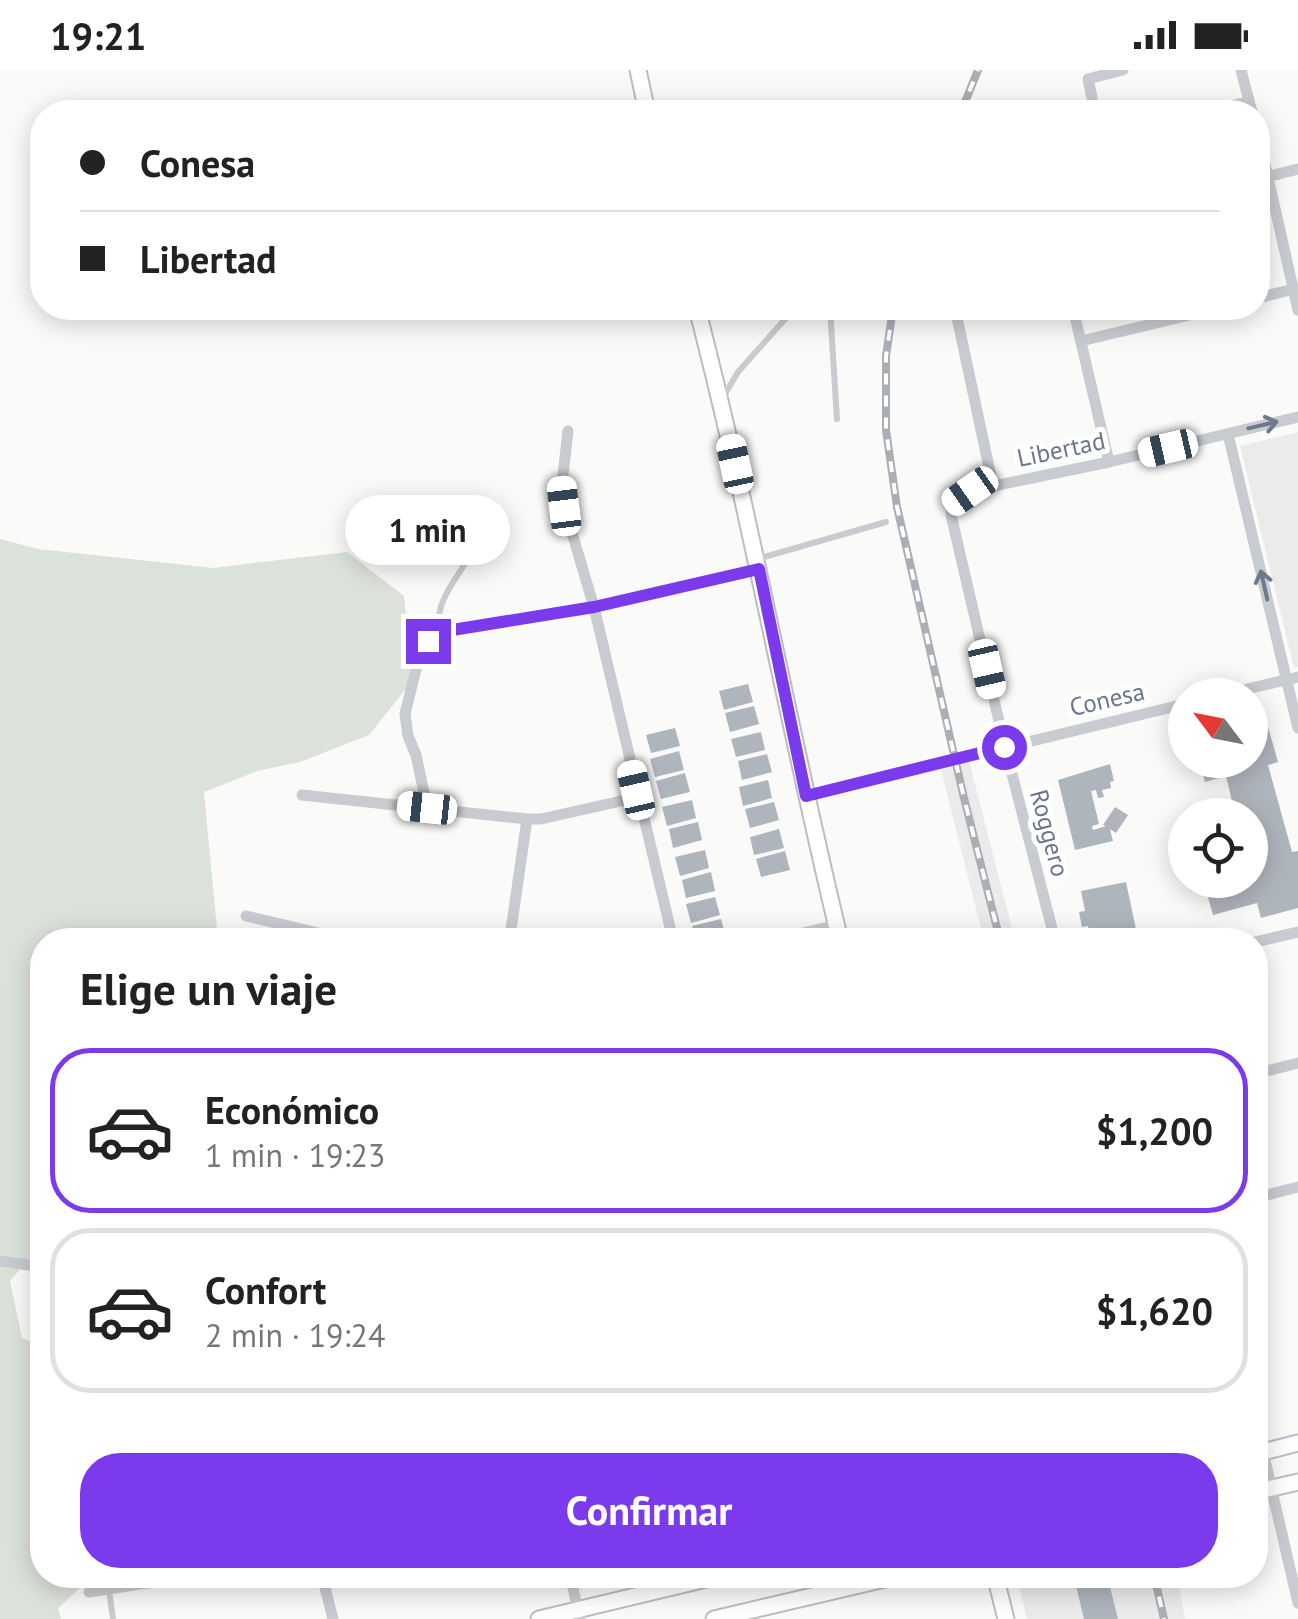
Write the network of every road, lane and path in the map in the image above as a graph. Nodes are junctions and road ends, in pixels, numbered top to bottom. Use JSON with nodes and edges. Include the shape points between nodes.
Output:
{"nodes":[{"id":1,"x":638,"y":70,"type":"edge"},
{"id":2,"x":1122,"y":70,"type":"edge"},
{"id":3,"x":1241,"y":70,"type":"edge"},
{"id":4,"x":644,"y":100,"type":"edge"},
{"id":5,"x":1092,"y":100,"type":"edge"},
{"id":6,"x":1249,"y":100,"type":"edge"},
{"id":7,"x":1298,"y":169,"type":"edge"},
{"id":8,"x":1270,"y":176,"type":"edge"},
{"id":9,"x":1270,"y":203,"type":"edge"},
{"id":10,"x":1294,"y":289,"type":"junction"},
{"id":11,"x":1270,"y":295,"type":"edge"},
{"id":12,"x":1298,"y":310,"type":"edge"},
{"id":13,"x":700,"y":320,"type":"edge"},
{"id":14,"x":784,"y":320,"type":"edge"},
{"id":15,"x":831,"y":320,"type":"edge"},
{"id":16,"x":957,"y":320,"type":"edge"},
{"id":17,"x":1076,"y":320,"type":"edge"},
{"id":18,"x":1169,"y":320,"type":"edge"},
{"id":19,"x":1081,"y":341,"type":"junction"},
{"id":20,"x":721,"y":400,"type":"junction"},
{"id":21,"x":1298,"y":417,"type":"edge"},
{"id":22,"x":837,"y":419,"type":"dead end"},
{"id":23,"x":568,"y":432,"type":"dead end"},
{"id":24,"x":1228,"y":434,"type":"junction"},
{"id":25,"x":1110,"y":462,"type":"junction"},
{"id":26,"x":993,"y":486,"type":"junction"},
{"id":27,"x":954,"y":502,"type":"joint"},
{"id":28,"x":886,"y":522,"type":"dead end"},
{"id":29,"x":466,"y":562,"type":"dead end"},
{"id":30,"x":757,"y":564,"type":"junction"},
{"id":31,"x":594,"y":607,"type":"junction"},
{"id":32,"x":440,"y":632,"type":"junction"},
{"id":33,"x":1292,"y":678,"type":"edge"},
{"id":34,"x":1168,"y":708,"type":"edge"},
{"id":35,"x":1298,"y":728,"type":"edge"},
{"id":36,"x":1004,"y":747,"type":"junction"},
{"id":37,"x":302,"y":795,"type":"dead end"},
{"id":38,"x":806,"y":796,"type":"junction"},
{"id":39,"x":638,"y":797,"type":"junction"},
{"id":40,"x":427,"y":808,"type":"junction"},
{"id":41,"x":527,"y":819,"type":"junction"},
{"id":42,"x":246,"y":916,"type":"dead end"},
{"id":43,"x":297,"y":928,"type":"edge"},
{"id":44,"x":511,"y":928,"type":"edge"},
{"id":45,"x":670,"y":928,"type":"edge"},
{"id":46,"x":838,"y":928,"type":"edge"},
{"id":47,"x":1052,"y":928,"type":"edge"},
{"id":48,"x":1298,"y":932,"type":"edge"},
{"id":49,"x":1268,"y":939,"type":"edge"},
{"id":50,"x":1298,"y":1063,"type":"edge"},
{"id":51,"x":1268,"y":1071,"type":"edge"},
{"id":52,"x":1298,"y":1187,"type":"edge"},
{"id":53,"x":1268,"y":1195,"type":"edge"},
{"id":54,"x":0,"y":1261,"type":"edge"},
{"id":55,"x":30,"y":1265,"type":"edge"},
{"id":56,"x":1298,"y":1444,"type":"edge"},
{"id":57,"x":1268,"y":1451,"type":"edge"},
{"id":58,"x":1298,"y":1482,"type":"edge"},
{"id":59,"x":1268,"y":1489,"type":"edge"},
{"id":60,"x":1268,"y":1509,"type":"edge"},
{"id":61,"x":115,"y":1588,"type":"edge"},
{"id":62,"x":326,"y":1588,"type":"edge"},
{"id":63,"x":573,"y":1588,"type":"edge"},
{"id":64,"x":676,"y":1588,"type":"edge"},
{"id":65,"x":813,"y":1588,"type":"edge"},
{"id":66,"x":998,"y":1588,"type":"edge"},
{"id":67,"x":109,"y":1589,"type":"junction"},
{"id":68,"x":89,"y":1592,"type":"dead end"},
{"id":69,"x":1298,"y":1603,"type":"edge"},
{"id":70,"x":579,"y":1614,"type":"edge"},
{"id":71,"x":749,"y":1615,"type":"edge"},
{"id":72,"x":113,"y":1619,"type":"edge"},
{"id":73,"x":334,"y":1619,"type":"edge"},
{"id":74,"x":539,"y":1619,"type":"edge"},
{"id":75,"x":714,"y":1619,"type":"edge"},
{"id":76,"x":1006,"y":1619,"type":"edge"}],
"edges":[{"from":1,"to":4,"type":"street"},
{"from":2,"to":5,"type":"street","via":[[1088,79]]},
{"from":3,"to":6,"type":"street"},
{"from":7,"to":8,"type":"street"},
{"from":9,"to":10,"type":"street"},
{"from":10,"to":11,"type":"street"},
{"from":10,"to":12,"type":"street"},
{"from":13,"to":20,"type":"street"},
{"from":14,"to":20,"type":"lane"},
{"from":15,"to":22,"type":"lane"},
{"from":16,"to":26,"type":"street"},
{"from":17,"to":19,"type":"street"},
{"from":18,"to":19,"type":"street"},
{"from":19,"to":25,"type":"street"},
{"from":20,"to":30,"type":"street"},
{"from":24,"to":21,"type":"street","name":"Libertad","one_way":true},
{"from":23,"to":31,"type":"street","via":[[564,506]]},
{"from":24,"to":25,"type":"street","name":"Libertad"},
{"from":33,"to":24,"type":"street","one_way":true},
{"from":25,"to":26,"type":"street","name":"Libertad"},
{"from":26,"to":27,"type":"street","name":"Libertad"},
{"from":27,"to":36,"type":"street","name":"Roggero"},
{"from":28,"to":30,"type":"lane"},
{"from":29,"to":32,"type":"lane","via":[[442,600]]},
{"from":30,"to":31,"type":"street"},
{"from":30,"to":38,"type":"street"},
{"from":31,"to":32,"type":"street"},
{"from":31,"to":39,"type":"street"},
{"from":32,"to":40,"type":"street","via":[[420,653],[405,714]]},
{"from":33,"to":35,"type":"street"},
{"from":34,"to":36,"type":"street","name":"Conesa"},
{"from":36,"to":38,"type":"street","name":"Conesa"},
{"from":36,"to":47,"type":"street","name":"Roggero"},
{"from":37,"to":40,"type":"street"},
{"from":38,"to":46,"type":"street"},
{"from":39,"to":41,"type":"street"},
{"from":39,"to":45,"type":"street"},
{"from":40,"to":41,"type":"street"},
{"from":41,"to":44,"type":"street"},
{"from":42,"to":43,"type":"street"},
{"from":48,"to":49,"type":"street"},
{"from":50,"to":51,"type":"street"},
{"from":52,"to":53,"type":"street"},
{"from":54,"to":55,"type":"street"},
{"from":56,"to":57,"type":"street"},
{"from":58,"to":59,"type":"street"},
{"from":60,"to":69,"type":"street"},
{"from":61,"to":67,"type":"street"},
{"from":62,"to":73,"type":"street"},
{"from":63,"to":70,"type":"street"},
{"from":64,"to":70,"type":"street"},
{"from":65,"to":71,"type":"street"},
{"from":66,"to":76,"type":"street"},
{"from":67,"to":68,"type":"street"},
{"from":67,"to":72,"type":"lane"},
{"from":70,"to":74,"type":"street"},
{"from":71,"to":75,"type":"street"}]}
